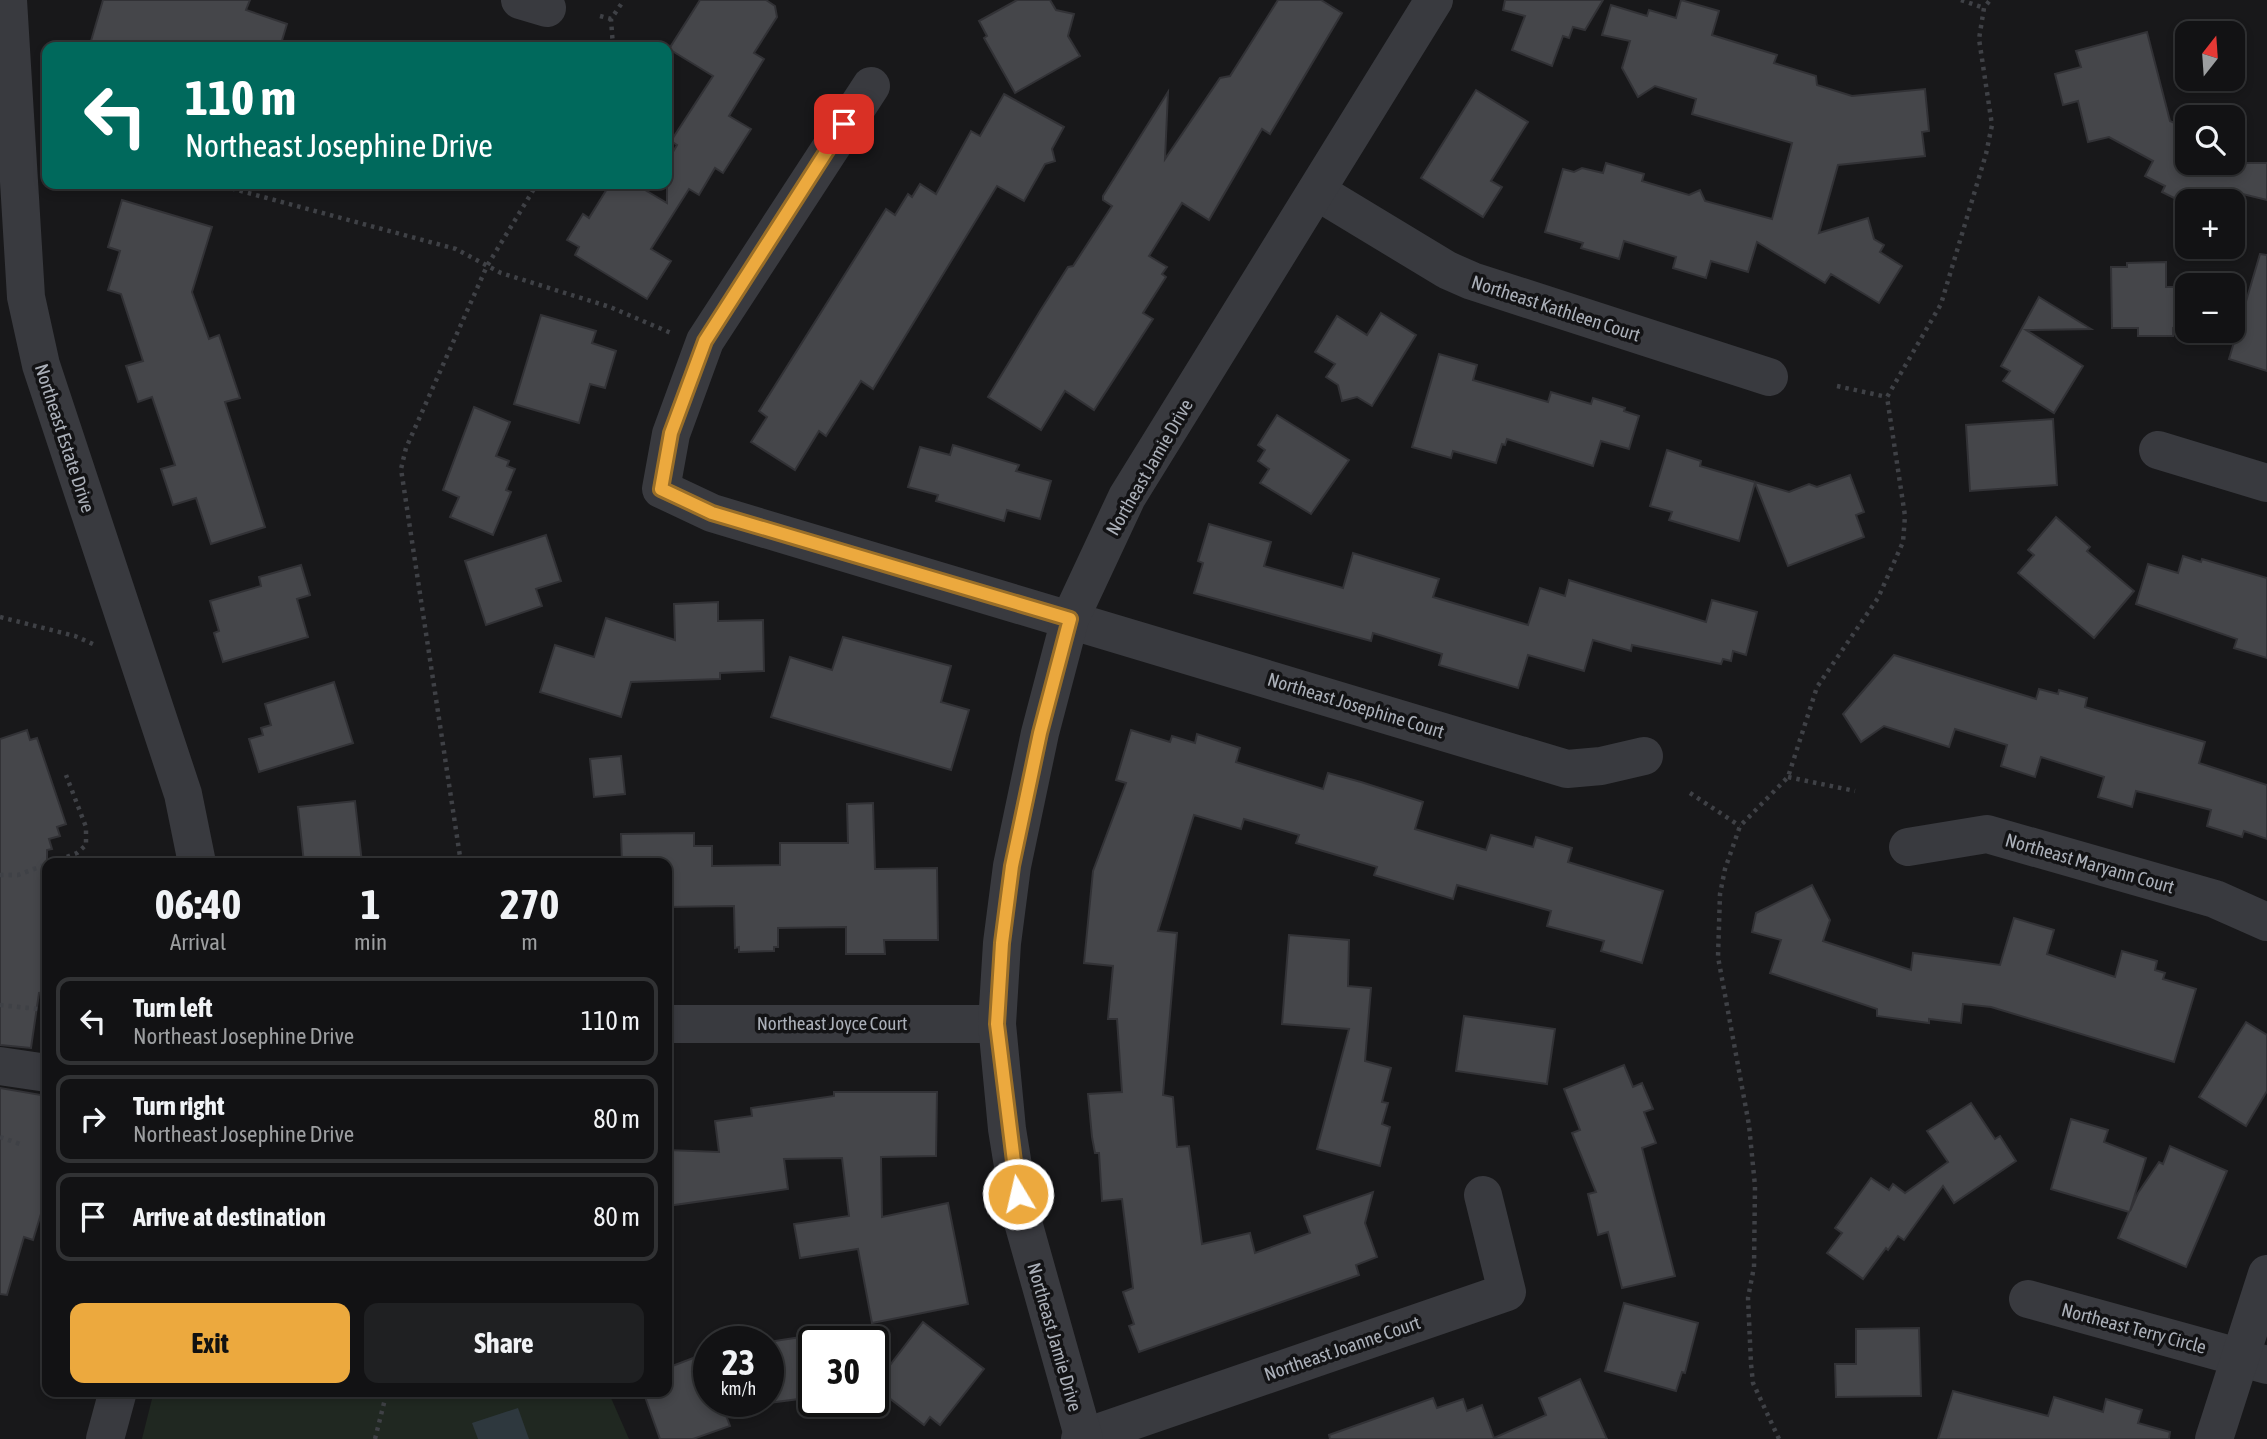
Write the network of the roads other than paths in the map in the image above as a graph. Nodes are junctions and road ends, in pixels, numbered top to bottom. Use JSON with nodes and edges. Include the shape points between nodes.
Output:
{"nodes":[{"id":1,"x":8,"y":0,"type":"edge"},
{"id":2,"x":1434,"y":0,"type":"edge"},
{"id":3,"x":871,"y":86,"type":"dead end"},
{"id":4,"x":1318,"y":192,"type":"junction"},
{"id":5,"x":13,"y":298,"type":"edge"},
{"id":6,"x":1769,"y":377,"type":"dead end"},
{"id":7,"x":2158,"y":450,"type":"dead end"},
{"id":8,"x":2267,"y":483,"type":"edge"},
{"id":9,"x":1070,"y":619,"type":"junction"},
{"id":10,"x":1644,"y":756,"type":"dead end"},
{"id":11,"x":1908,"y":847,"type":"dead end"},
{"id":12,"x":196,"y":858,"type":"edge"},
{"id":13,"x":2267,"y":922,"type":"edge"},
{"id":14,"x":672,"y":1024,"type":"edge"},
{"id":15,"x":997,"y":1024,"type":"junction"},
{"id":16,"x":0,"y":1066,"type":"edge"},
{"id":17,"x":42,"y":1072,"type":"edge"},
{"id":18,"x":1483,"y":1195,"type":"dead end"},
{"id":19,"x":2267,"y":1274,"type":"edge"},
{"id":20,"x":2028,"y":1299,"type":"dead end"},
{"id":21,"x":2253,"y":1361,"type":"edge"},
{"id":22,"x":116,"y":1397,"type":"edge"},
{"id":23,"x":105,"y":1439,"type":"edge"},
{"id":24,"x":1082,"y":1439,"type":"edge"},
{"id":25,"x":2214,"y":1439,"type":"edge"}],
"edges":[{"from":1,"to":5,"type":"street","name":"Northeast Estate Drive"},
{"from":2,"to":4,"type":"street","name":"Northeast Jamie Drive"},
{"from":3,"to":9,"type":"street","name":"Northeast Josephine Court","via":[[705,341],[671,433],[661,489],[712,513]]},
{"from":4,"to":6,"type":"street","name":"Northeast Kathleen Court","via":[[1472,281]]},
{"from":4,"to":9,"type":"street","name":"Northeast Jamie Drive","via":[[1127,497]]},
{"from":5,"to":12,"type":"street","name":"Northeast Estate Drive","via":[[41,365],[183,794]]},
{"from":7,"to":8,"type":"street"},
{"from":9,"to":10,"type":"street","name":"Northeast Josephine Court","via":[[1567,769]]},
{"from":9,"to":15,"type":"street","name":"Northeast Jamie Drive","via":[[1012,866]]},
{"from":11,"to":13,"type":"street","name":"Northeast Maryann Court","via":[[1987,834],[2215,899]]},
{"from":14,"to":15,"type":"street","name":"Northeast Joyce Court"},
{"from":15,"to":24,"type":"street","name":"Northeast Jamie Drive","via":[[1021,1215]]},
{"from":16,"to":17,"type":"street"},
{"from":18,"to":24,"type":"street","name":"Northeast Joanne Court","via":[[1507,1292]]},
{"from":19,"to":21,"type":"street"},
{"from":20,"to":21,"type":"street","name":"Northeast Terry Circle"},
{"from":21,"to":25,"type":"street"},
{"from":22,"to":23,"type":"street"}]}
